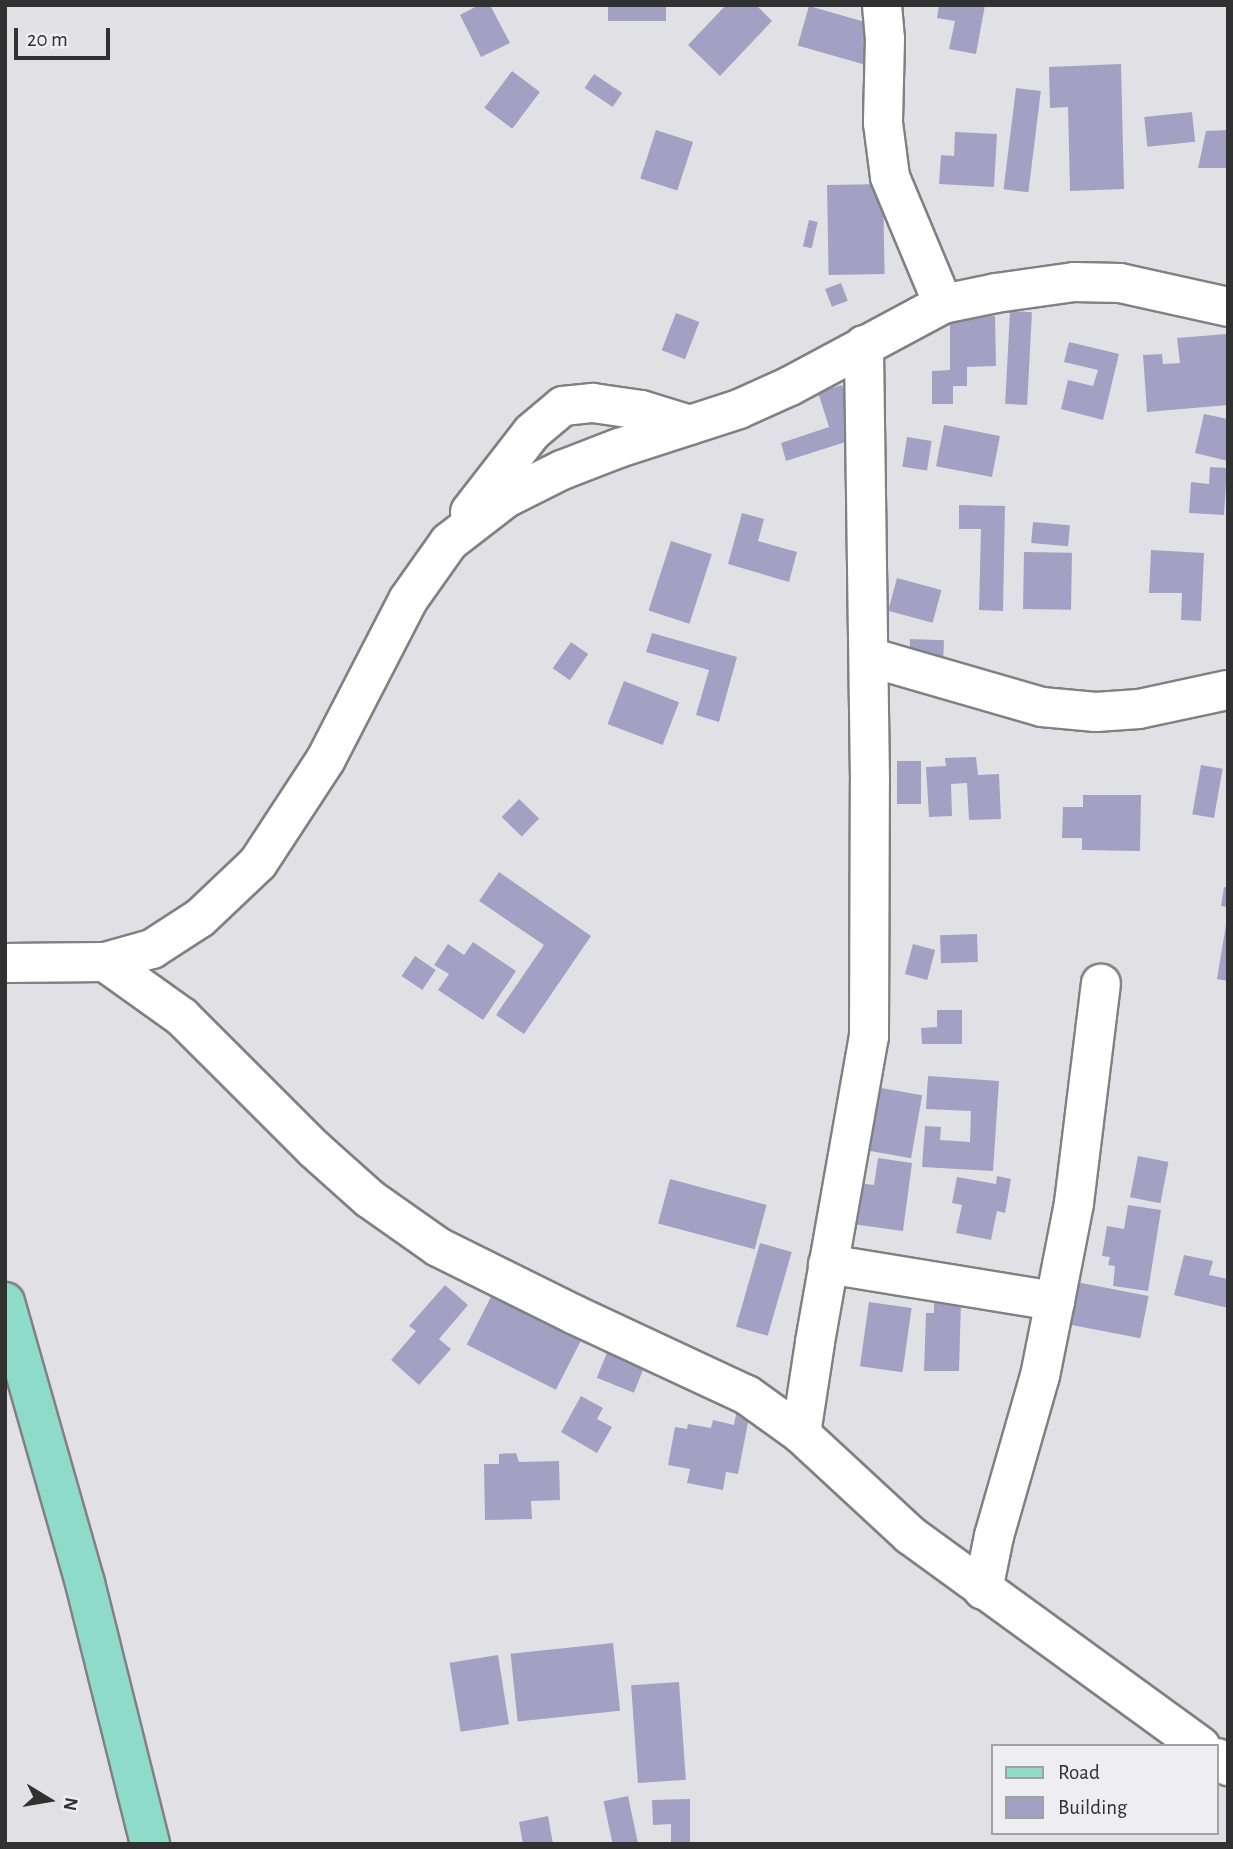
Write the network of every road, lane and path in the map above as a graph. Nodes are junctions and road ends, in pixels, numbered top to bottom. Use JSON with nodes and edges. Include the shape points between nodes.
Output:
{"nodes":[{"id":1,"x":882,"y":5,"type":"edge"},
{"id":2,"x":943,"y":304,"type":"junction"},
{"id":3,"x":1228,"y":307,"type":"edge"},
{"id":4,"x":864,"y":345,"type":"junction"},
{"id":5,"x":690,"y":425,"type":"junction"},
{"id":6,"x":449,"y":542,"type":"junction"},
{"id":7,"x":869,"y":657,"type":"junction"},
{"id":8,"x":1228,"y":690,"type":"edge"},
{"id":9,"x":5,"y":962,"type":"edge"},
{"id":10,"x":105,"y":962,"type":"junction"},
{"id":11,"x":1101,"y":984,"type":"dead end"},
{"id":12,"x":828,"y":1264,"type":"junction"},
{"id":13,"x":1055,"y":1301,"type":"junction"},
{"id":14,"x":5,"y":1302,"type":"edge"},
{"id":15,"x":802,"y":1434,"type":"junction"},
{"id":16,"x":983,"y":1590,"type":"junction"},
{"id":17,"x":1197,"y":1744,"type":"edge"},
{"id":18,"x":150,"y":1844,"type":"edge"}],
"edges":[{"from":1,"to":2,"type":"street","via":[[883,123],[890,177]]},
{"from":2,"to":3,"type":"street","via":[[1074,282],[1120,284]]},
{"from":2,"to":4,"type":"street"},
{"from":4,"to":5,"type":"street","via":[[790,386]]},
{"from":4,"to":7,"type":"street"},
{"from":5,"to":6,"type":"street","via":[[551,475],[506,498]]},
{"from":5,"to":6,"type":"street","via":[[641,410],[593,403],[563,406],[532,432]]},
{"from":6,"to":10,"type":"street","via":[[408,600],[326,759],[258,863],[200,918],[152,949]]},
{"from":7,"to":8,"type":"street","via":[[1042,707],[1096,712],[1139,709]]},
{"from":7,"to":12,"type":"street","via":[[869,1037]]},
{"from":9,"to":10,"type":"street"},
{"from":10,"to":15,"type":"street","via":[[182,1017],[314,1149],[370,1199],[438,1247],[734,1388]]},
{"from":11,"to":13,"type":"street","via":[[1076,1190]]},
{"from":12,"to":13,"type":"street"},
{"from":12,"to":15,"type":"street"},
{"from":13,"to":16,"type":"street","via":[[1040,1376]]},
{"from":14,"to":18,"type":"main road","via":[[85,1583]]},
{"from":15,"to":16,"type":"street","via":[[910,1535]]},
{"from":16,"to":17,"type":"street"}]}
